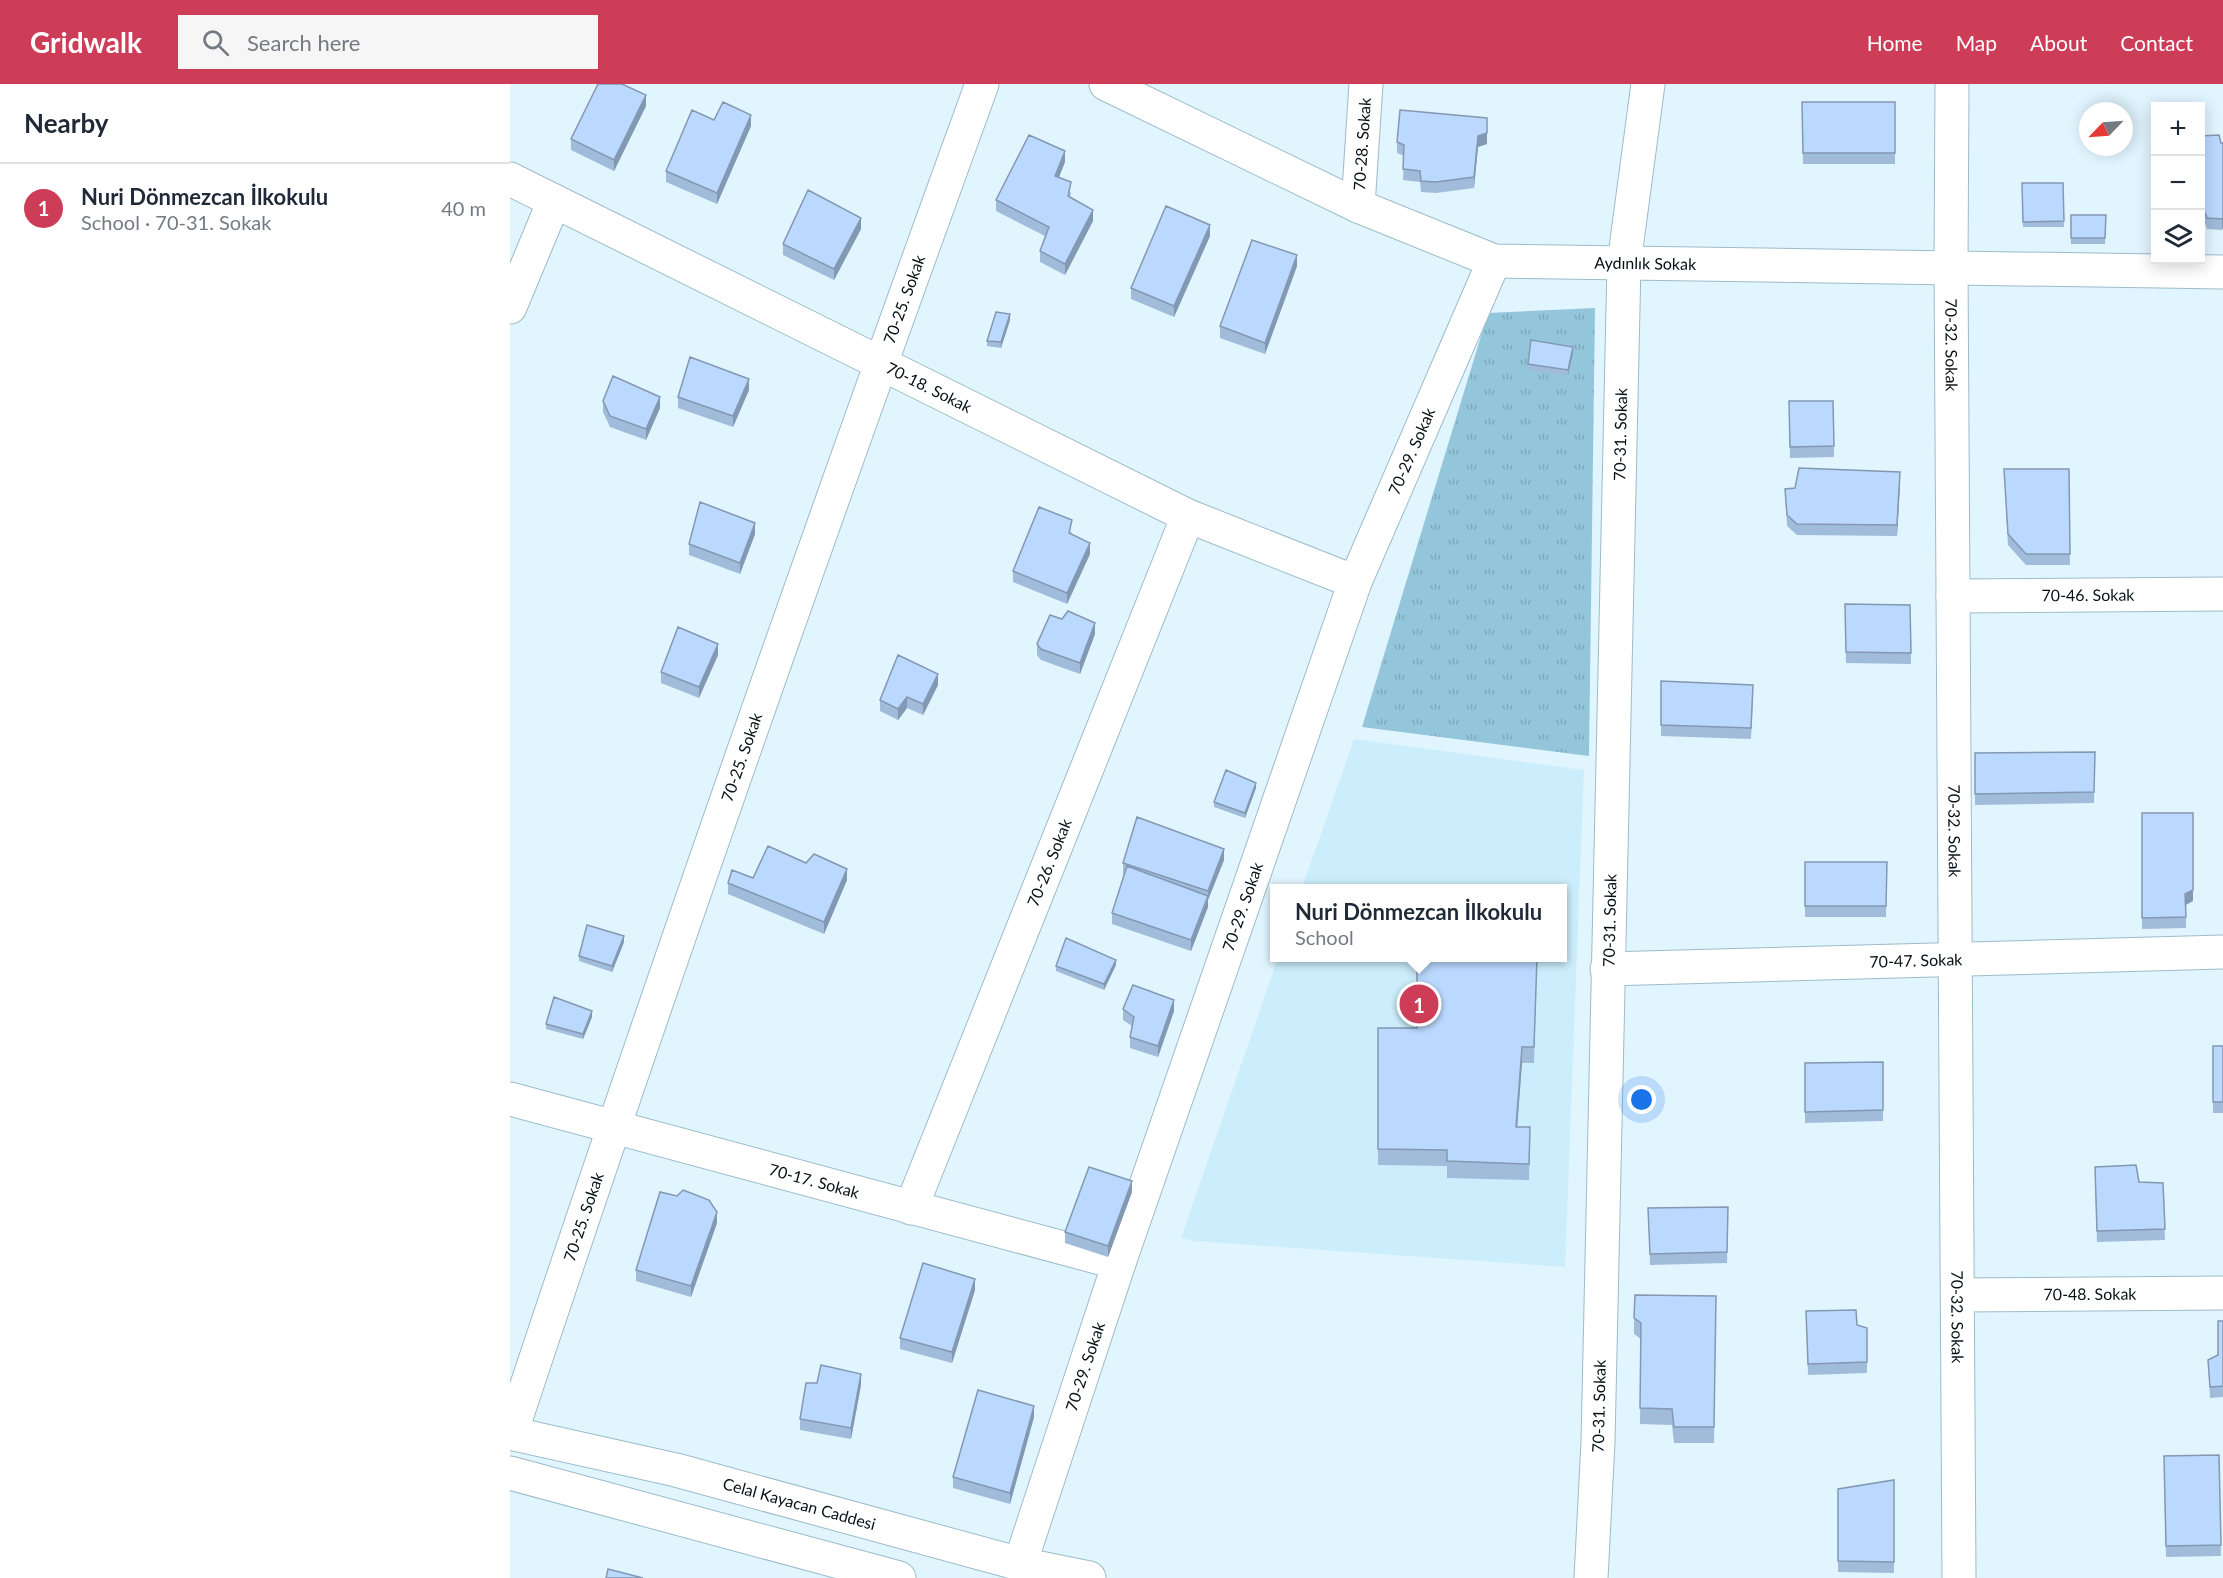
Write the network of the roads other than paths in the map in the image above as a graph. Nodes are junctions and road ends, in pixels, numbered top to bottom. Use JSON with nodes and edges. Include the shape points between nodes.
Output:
{"nodes":[{"id":1,"x":981,"y":84,"type":"edge"},
{"id":2,"x":1106,"y":84,"type":"edge"},
{"id":3,"x":1366,"y":84,"type":"edge"},
{"id":4,"x":1648,"y":84,"type":"edge"},
{"id":5,"x":1952,"y":84,"type":"edge"},
{"id":6,"x":510,"y":179,"type":"edge"},
{"id":7,"x":554,"y":201,"type":"junction"},
{"id":8,"x":1358,"y":206,"type":"junction"},
{"id":9,"x":1494,"y":261,"type":"junction"},
{"id":10,"x":1624,"y":263,"type":"junction"},
{"id":11,"x":1951,"y":267,"type":"junction"},
{"id":12,"x":2223,"y":272,"type":"edge"},
{"id":13,"x":510,"y":306,"type":"edge"},
{"id":14,"x":880,"y":363,"type":"junction"},
{"id":15,"x":1188,"y":516,"type":"junction"},
{"id":16,"x":1355,"y":582,"type":"junction"},
{"id":17,"x":2223,"y":594,"type":"edge"},
{"id":18,"x":1953,"y":596,"type":"junction"},
{"id":19,"x":2223,"y":952,"type":"edge"},
{"id":20,"x":1956,"y":960,"type":"junction"},
{"id":21,"x":1607,"y":969,"type":"junction"},
{"id":22,"x":510,"y":1099,"type":"edge"},
{"id":23,"x":612,"y":1128,"type":"junction"},
{"id":24,"x":911,"y":1208,"type":"junction"},
{"id":25,"x":1119,"y":1263,"type":"junction"},
{"id":26,"x":2223,"y":1293,"type":"edge"},
{"id":27,"x":1958,"y":1295,"type":"junction"},
{"id":28,"x":510,"y":1433,"type":"edge"},
{"id":29,"x":510,"y":1473,"type":"edge"},
{"id":30,"x":1020,"y":1564,"type":"junction"},
{"id":31,"x":899,"y":1578,"type":"edge"},
{"id":32,"x":1089,"y":1578,"type":"edge"},
{"id":33,"x":1591,"y":1578,"type":"edge"},
{"id":34,"x":1959,"y":1578,"type":"edge"}],
"edges":[{"from":1,"to":14,"type":"street","name":"70-25. Sokak"},
{"from":2,"to":8,"type":"street","name":"Aydınlık Sokak"},
{"from":3,"to":8,"type":"street","name":"70-28. Sokak"},
{"from":4,"to":10,"type":"street"},
{"from":5,"to":11,"type":"street","name":"70-32. Sokak"},
{"from":6,"to":7,"type":"street","name":"70-18. Sokak"},
{"from":7,"to":13,"type":"street"},
{"from":7,"to":14,"type":"street","name":"70-18. Sokak"},
{"from":8,"to":9,"type":"street","name":"Aydınlık Sokak"},
{"from":9,"to":10,"type":"street","name":"Aydınlık Sokak"},
{"from":9,"to":16,"type":"street","name":"70-29. Sokak"},
{"from":10,"to":11,"type":"street","name":"Aydınlık Sokak"},
{"from":10,"to":21,"type":"street","name":"70-31. Sokak"},
{"from":11,"to":12,"type":"street","name":"Aydınlık Sokak"},
{"from":11,"to":18,"type":"street","name":"70-32. Sokak"},
{"from":14,"to":15,"type":"street","name":"70-18. Sokak"},
{"from":14,"to":23,"type":"street","name":"70-25. Sokak"},
{"from":15,"to":16,"type":"street","name":"70-18. Sokak"},
{"from":15,"to":24,"type":"street","name":"70-26. Sokak"},
{"from":16,"to":25,"type":"street","name":"70-29. Sokak"},
{"from":17,"to":18,"type":"street","name":"70-46. Sokak"},
{"from":18,"to":20,"type":"street","name":"70-32. Sokak"},
{"from":19,"to":20,"type":"street","name":"70-47. Sokak"},
{"from":20,"to":21,"type":"street","name":"70-47. Sokak"},
{"from":20,"to":27,"type":"street","name":"70-32. Sokak"},
{"from":21,"to":33,"type":"street","name":"70-31. Sokak","via":[[1598,1442]]},
{"from":22,"to":23,"type":"street","name":"70-17. Sokak"},
{"from":23,"to":24,"type":"street","name":"70-17. Sokak"},
{"from":23,"to":28,"type":"street","name":"70-25. Sokak"},
{"from":24,"to":25,"type":"street","name":"70-17. Sokak"},
{"from":25,"to":30,"type":"street","name":"70-29. Sokak"},
{"from":26,"to":27,"type":"street","name":"70-48. Sokak"},
{"from":27,"to":34,"type":"street","name":"70-32. Sokak"},
{"from":28,"to":30,"type":"street","name":"Celal Kayacan Caddesi","via":[[676,1470]]},
{"from":29,"to":31,"type":"street"},
{"from":30,"to":32,"type":"street","name":"Celal Kayacan Caddesi"}]}
